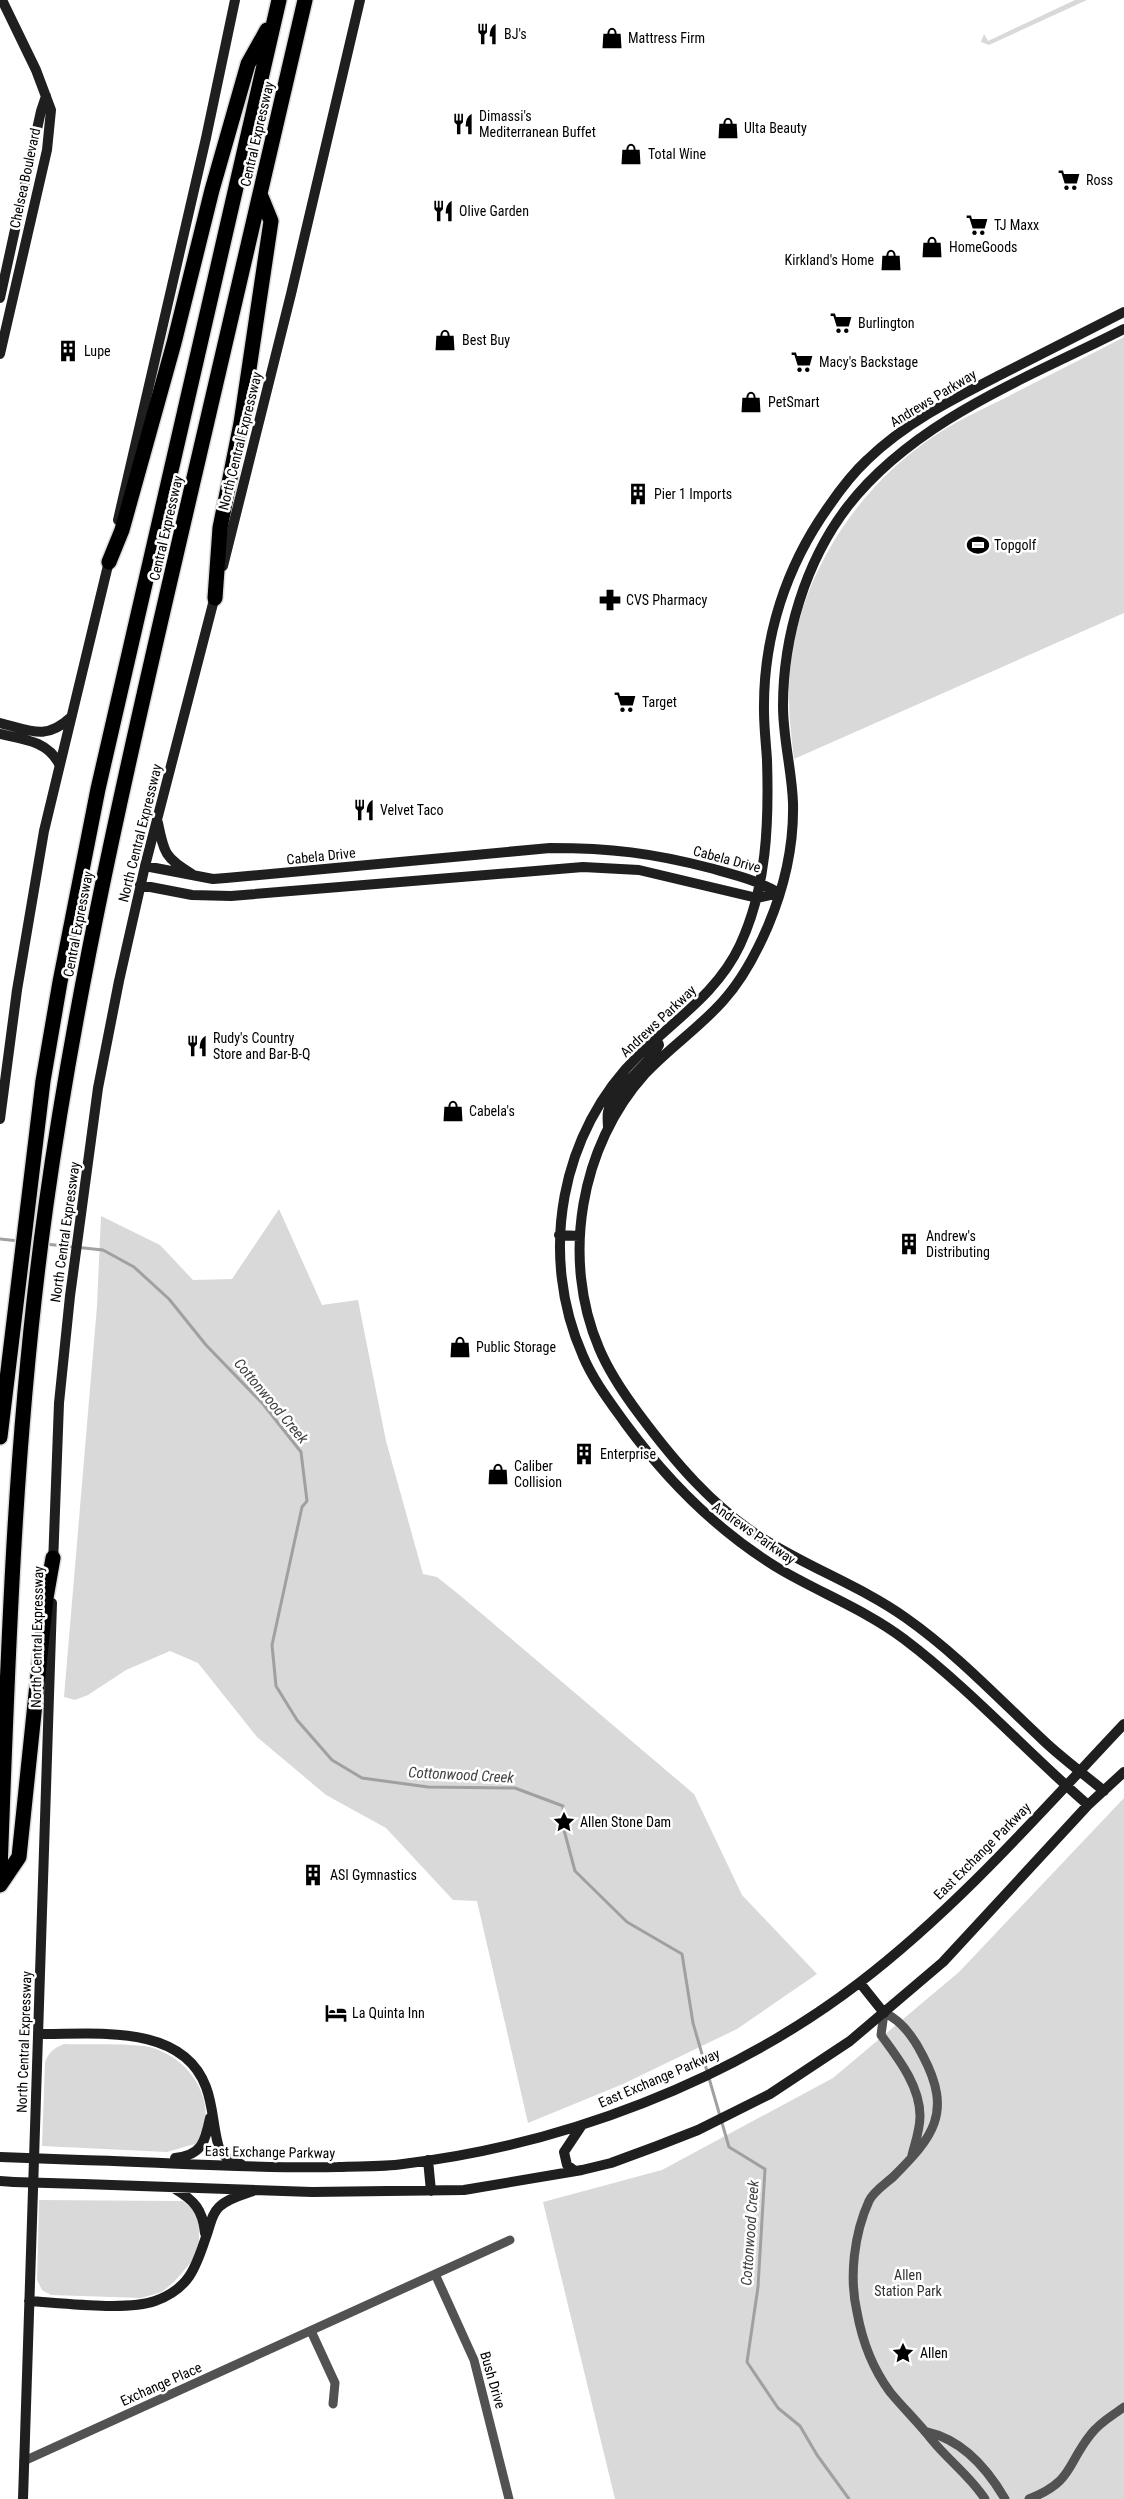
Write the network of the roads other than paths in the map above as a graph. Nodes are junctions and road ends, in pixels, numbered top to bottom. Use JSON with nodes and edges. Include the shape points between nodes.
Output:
{"nodes":[{"id":1,"x":2,"y":0,"type":"edge"},
{"id":2,"x":235,"y":0,"type":"edge"},
{"id":3,"x":305,"y":0,"type":"edge"},
{"id":4,"x":360,"y":0,"type":"edge"},
{"id":5,"x":278,"y":6,"type":"edge"},
{"id":6,"x":46,"y":96,"type":"junction"},
{"id":7,"x":260,"y":194,"type":"junction"},
{"id":8,"x":0,"y":298,"type":"edge"},
{"id":9,"x":1124,"y":312,"type":"edge"},
{"id":10,"x":1124,"y":329,"type":"edge"},
{"id":11,"x":1082,"y":333,"type":"junction"},
{"id":12,"x":1088,"y":348,"type":"junction"},
{"id":13,"x":0,"y":354,"type":"edge"},
{"id":14,"x":820,"y":520,"type":"junction"},
{"id":15,"x":833,"y":529,"type":"junction"},
{"id":16,"x":108,"y":562,"type":"junction"},
{"id":17,"x":215,"y":598,"type":"junction"},
{"id":18,"x":70,"y":718,"type":"junction"},
{"id":19,"x":0,"y":722,"type":"edge"},
{"id":20,"x":0,"y":734,"type":"edge"},
{"id":21,"x":59,"y":764,"type":"junction"},
{"id":22,"x":157,"y":819,"type":"junction"},
{"id":23,"x":145,"y":866,"type":"junction"},
{"id":24,"x":198,"y":876,"type":"junction"},
{"id":25,"x":760,"y":882,"type":"junction"},
{"id":26,"x":140,"y":885,"type":"junction"},
{"id":27,"x":779,"y":893,"type":"junction"},
{"id":28,"x":757,"y":898,"type":"junction"},
{"id":29,"x":657,"y":1039,"type":"junction"},
{"id":30,"x":0,"y":1119,"type":"edge"},
{"id":31,"x":608,"y":1129,"type":"junction"},
{"id":32,"x":559,"y":1235,"type":"junction"},
{"id":33,"x":579,"y":1236,"type":"junction"},
{"id":34,"x":0,"y":1437,"type":"edge"},
{"id":35,"x":665,"y":1448,"type":"junction"},
{"id":36,"x":651,"y":1459,"type":"junction"},
{"id":37,"x":53,"y":1558,"type":"junction"},
{"id":38,"x":813,"y":1567,"type":"junction"},
{"id":39,"x":804,"y":1583,"type":"junction"},
{"id":40,"x":922,"y":1630,"type":"junction"},
{"id":41,"x":910,"y":1644,"type":"junction"},
{"id":42,"x":1124,"y":1724,"type":"edge"},
{"id":43,"x":1080,"y":1771,"type":"junction"},
{"id":44,"x":1124,"y":1772,"type":"edge"},
{"id":45,"x":1066,"y":1786,"type":"junction"},
{"id":46,"x":1104,"y":1791,"type":"junction"},
{"id":47,"x":1088,"y":1806,"type":"junction"},
{"id":48,"x":0,"y":1872,"type":"edge"},
{"id":49,"x":0,"y":1885,"type":"edge"},
{"id":50,"x":860,"y":1983,"type":"junction"},
{"id":51,"x":884,"y":2013,"type":"junction"},
{"id":52,"x":38,"y":2034,"type":"junction"},
{"id":53,"x":212,"y":2112,"type":"junction"},
{"id":54,"x":582,"y":2125,"type":"junction"},
{"id":55,"x":912,"y":2155,"type":"junction"},
{"id":56,"x":0,"y":2157,"type":"edge"},
{"id":57,"x":428,"y":2160,"type":"junction"},
{"id":58,"x":156,"y":2162,"type":"junction"},
{"id":59,"x":259,"y":2167,"type":"junction"},
{"id":60,"x":575,"y":2171,"type":"junction"},
{"id":61,"x":0,"y":2181,"type":"edge"},
{"id":62,"x":173,"y":2188,"type":"junction"},
{"id":63,"x":257,"y":2189,"type":"junction"},
{"id":64,"x":431,"y":2191,"type":"junction"},
{"id":65,"x":206,"y":2237,"type":"junction"},
{"id":66,"x":510,"y":2240,"type":"dead end"},
{"id":67,"x":435,"y":2274,"type":"junction"},
{"id":68,"x":29,"y":2301,"type":"junction"},
{"id":69,"x":311,"y":2331,"type":"junction"},
{"id":70,"x":333,"y":2404,"type":"dead end"},
{"id":71,"x":1124,"y":2407,"type":"edge"},
{"id":72,"x":927,"y":2432,"type":"junction"},
{"id":73,"x":24,"y":2461,"type":"junction"},
{"id":74,"x":22,"y":2499,"type":"edge"},
{"id":75,"x":509,"y":2499,"type":"edge"},
{"id":76,"x":984,"y":2499,"type":"edge"},
{"id":77,"x":1005,"y":2499,"type":"edge"},
{"id":78,"x":1029,"y":2499,"type":"edge"}],
"edges":[{"from":1,"to":6,"type":"main road","name":"Chelsea Boulevard"},
{"from":2,"to":16,"type":"main road"},
{"from":3,"to":7,"type":"highway","name":"Central Expressway"},
{"from":4,"to":17,"type":"main road","name":"North Central Expressway"},
{"from":5,"to":16,"type":"highway","via":[[248,64],[122,530]]},
{"from":5,"to":34,"type":"highway","name":"Central Expressway","via":[[98,789],[51,1031],[16,1288]]},
{"from":6,"to":8,"type":"main road","name":"Chelsea Boulevard"},
{"from":6,"to":13,"type":"main road","name":"Chelsea Boulevard","via":[[51,110],[47,150]]},
{"from":7,"to":17,"type":"highway","via":[[271,221],[241,423],[220,528]]},
{"from":7,"to":48,"type":"highway","name":"Central Expressway","via":[[112,836],[73,1038],[48,1192],[35,1290],[11,1602]]},
{"from":9,"to":11,"type":"main road","name":"Andrews Parkway"},
{"from":10,"to":12,"type":"main road","name":"Andrews Parkway"},
{"from":11,"to":12,"type":"main road"},
{"from":11,"to":14,"type":"main road","name":"Andrews Parkway","via":[[951,400],[904,428],[865,461]]},
{"from":12,"to":15,"type":"main road","name":"Andrews Parkway","via":[[958,412],[915,442],[877,474],[848,506]]},
{"from":14,"to":15,"type":"main road"},
{"from":14,"to":25,"type":"main road","name":"Andrews Parkway","via":[[794,567],[777,608],[767,655],[764,710],[767,836]]},
{"from":15,"to":27,"type":"main road","name":"Andrews Parkway","via":[[804,589],[789,635],[783,710],[793,804],[791,840]]},
{"from":16,"to":18,"type":"main road"},
{"from":17,"to":22,"type":"main road","name":"North Central Expressway"},
{"from":18,"to":19,"type":"main road","via":[[58,729],[45,733]]},
{"from":18,"to":21,"type":"main road"},
{"from":20,"to":21,"type":"main road","via":[[42,744]]},
{"from":21,"to":30,"type":"main road","via":[[17,990]]},
{"from":22,"to":23,"type":"main road","name":"North Central Expressway"},
{"from":22,"to":24,"type":"main road","via":[[162,845],[170,860]]},
{"from":23,"to":24,"type":"main road","name":"Cabela Drive"},
{"from":23,"to":26,"type":"main road","name":"North Central Expressway"},
{"from":24,"to":25,"type":"main road","name":"Cabela Drive","via":[[213,879],[262,876],[550,848],[600,848],[669,858]]},
{"from":25,"to":27,"type":"main road","name":"Cabela Drive"},
{"from":25,"to":28,"type":"main road","name":"Andrews Parkway"},
{"from":26,"to":28,"type":"main road","via":[[192,895],[231,896],[584,866],[639,870]]},
{"from":26,"to":37,"type":"main road","name":"North Central Expressway","via":[[102,1070],[70,1296],[59,1403]]},
{"from":27,"to":28,"type":"main road"},
{"from":27,"to":31,"type":"main road","name":"Andrews Parkway","via":[[770,922],[741,979],[722,1002],[640,1080]]},
{"from":28,"to":29,"type":"main road","name":"Andrews Parkway","via":[[740,946],[723,973],[708,992]]},
{"from":29,"to":31,"type":"main road","via":[[659,1045],[655,1053],[630,1078],[608,1111]]},
{"from":29,"to":32,"type":"main road","name":"Andrews Parkway","via":[[636,1057],[609,1090],[583,1136],[565,1187]]},
{"from":31,"to":33,"type":"main road","name":"Andrews Parkway","via":[[588,1188]]},
{"from":32,"to":33,"type":"main road"},
{"from":32,"to":36,"type":"main road","name":"Andrews Parkway","via":[[563,1297],[583,1356],[611,1403]]},
{"from":33,"to":35,"type":"main road","name":"Andrews Parkway","via":[[582,1294],[598,1347],[626,1396]]},
{"from":35,"to":36,"type":"main road"},
{"from":35,"to":38,"type":"main road","name":"Andrews Parkway","via":[[708,1496],[734,1518]]},
{"from":36,"to":39,"type":"main road","name":"Andrews Parkway","via":[[720,1528]]},
{"from":37,"to":49,"type":"highway","via":[[19,1857]]},
{"from":37,"to":52,"type":"main road","name":"North Central Expressway"},
{"from":38,"to":39,"type":"main road"},
{"from":38,"to":40,"type":"main road","name":"Andrews Parkway","via":[[866,1593]]},
{"from":39,"to":41,"type":"main road","name":"Andrews Parkway","via":[[859,1610]]},
{"from":40,"to":41,"type":"main road"},
{"from":40,"to":43,"type":"main road","name":"Andrews Parkway"},
{"from":41,"to":45,"type":"main road","name":"Andrews Parkway","via":[[954,1679]]},
{"from":42,"to":43,"type":"main road","name":"East Exchange Parkway"},
{"from":43,"to":45,"type":"main road","name":"East Exchange Parkway"},
{"from":43,"to":46,"type":"main road","name":"Andrews Parkway"},
{"from":44,"to":46,"type":"main road"},
{"from":45,"to":47,"type":"main road","name":"Andrews Parkway"},
{"from":45,"to":50,"type":"main road","name":"East Exchange Parkway","via":[[947,1906]]},
{"from":46,"to":47,"type":"main road"},
{"from":47,"to":51,"type":"main road","via":[[943,1962]]},
{"from":50,"to":51,"type":"main road"},
{"from":50,"to":54,"type":"main road","name":"East Exchange Parkway","via":[[757,2049],[636,2105]]},
{"from":51,"to":55,"type":"street","via":[[881,2035],[907,2073],[918,2106],[919,2128]]},
{"from":51,"to":55,"type":"street","via":[[899,2020],[920,2050],[935,2087],[938,2115],[934,2129]]},
{"from":51,"to":60,"type":"main road","via":[[850,2041],[780,2088],[723,2118],[611,2163]]},
{"from":52,"to":53,"type":"main road","via":[[142,2037],[164,2044],[198,2072]]},
{"from":52,"to":68,"type":"main road","name":"North Central Expressway"},
{"from":53,"to":58,"type":"main road","via":[[206,2138],[196,2152]]},
{"from":53,"to":59,"type":"main road","via":[[220,2151],[235,2162]]},
{"from":54,"to":57,"type":"main road","name":"East Exchange Parkway","via":[[529,2140]]},
{"from":54,"to":60,"type":"main road","via":[[564,2152],[567,2165]]},
{"from":55,"to":72,"type":"street","via":[[870,2199],[859,2230],[854,2265],[856,2310],[869,2354],[888,2390]]},
{"from":56,"to":58,"type":"main road","name":"East Exchange Parkway","bridge":true},
{"from":57,"to":59,"type":"main road","name":"East Exchange Parkway","via":[[361,2166]]},
{"from":57,"to":64,"type":"main road"},
{"from":58,"to":59,"type":"main road","name":"East Exchange Parkway"},
{"from":60,"to":64,"type":"main road","via":[[497,2186]]},
{"from":61,"to":62,"type":"main road","bridge":true},
{"from":62,"to":63,"type":"main road"},
{"from":62,"to":65,"type":"main road","via":[[197,2206],[203,2216]]},
{"from":63,"to":64,"type":"main road"},
{"from":63,"to":65,"type":"main road","via":[[220,2206]]},
{"from":65,"to":68,"type":"main road","via":[[193,2272],[184,2283],[156,2301],[131,2305]]},
{"from":66,"to":67,"type":"street","name":"Exchange Place"},
{"from":67,"to":69,"type":"street","name":"Exchange Place"},
{"from":67,"to":75,"type":"street","name":"Bush Drive","via":[[476,2367]]},
{"from":68,"to":73,"type":"main road","name":"North Central Expressway"},
{"from":69,"to":70,"type":"street","via":[[335,2383]]},
{"from":69,"to":73,"type":"street","name":"Exchange Place"},
{"from":71,"to":78,"type":"street","via":[[1104,2420],[1091,2434],[1063,2479]]},
{"from":72,"to":76,"type":"street","via":[[970,2478]]},
{"from":72,"to":77,"type":"street","via":[[937,2434],[974,2457]]},
{"from":73,"to":74,"type":"main road","name":"North Central Expressway"}]}
